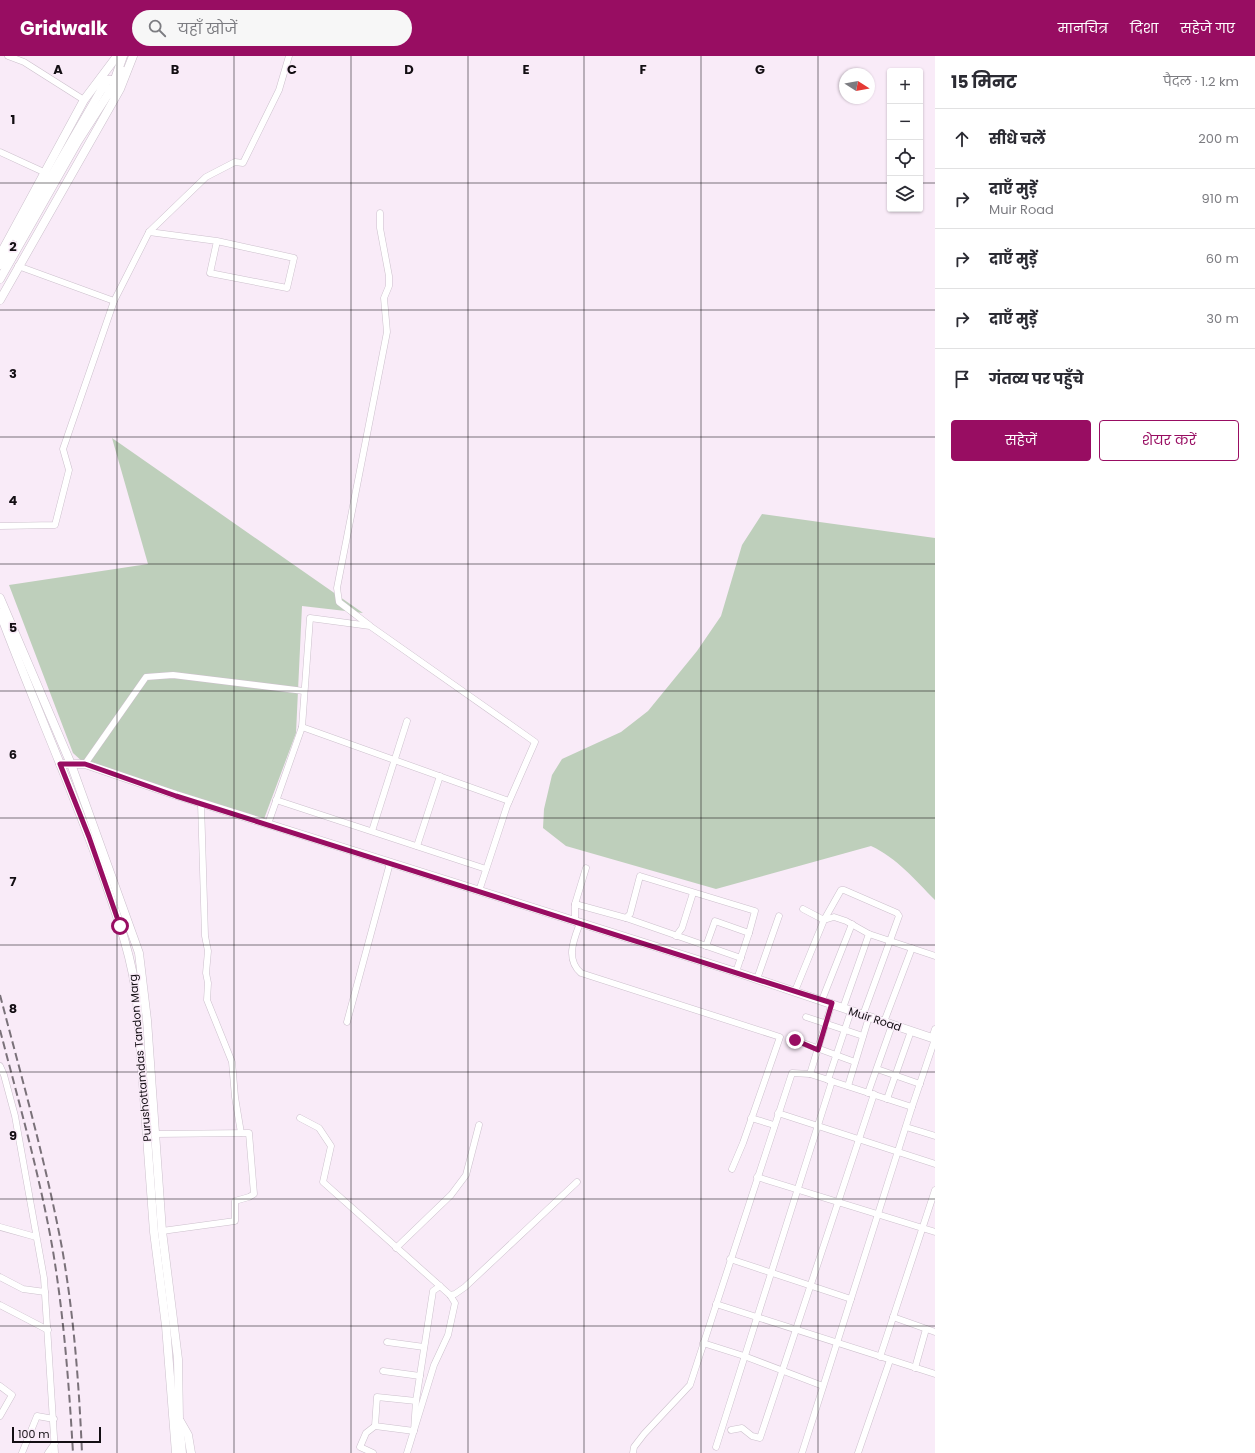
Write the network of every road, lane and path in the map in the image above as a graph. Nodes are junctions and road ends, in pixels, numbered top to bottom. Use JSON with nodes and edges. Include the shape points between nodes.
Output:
{"nodes":[{"id":1,"x":8,"y":56,"type":"edge"},
{"id":2,"x":117,"y":56,"type":"edge"},
{"id":3,"x":123,"y":56,"type":"edge"},
{"id":4,"x":133,"y":56,"type":"edge"},
{"id":5,"x":289,"y":56,"type":"edge"},
{"id":6,"x":115,"y":82,"type":"junction"},
{"id":7,"x":92,"y":88,"type":"junction"},
{"id":8,"x":110,"y":94,"type":"junction"},
{"id":9,"x":84,"y":100,"type":"junction"},
{"id":10,"x":0,"y":152,"type":"edge"},
{"id":11,"x":48,"y":174,"type":"junction"},
{"id":12,"x":380,"y":213,"type":"dead end"},
{"id":13,"x":149,"y":232,"type":"junction"},
{"id":14,"x":217,"y":241,"type":"junction"},
{"id":15,"x":0,"y":255,"type":"edge"},
{"id":16,"x":0,"y":265,"type":"edge"},
{"id":17,"x":18,"y":266,"type":"junction"},
{"id":18,"x":0,"y":279,"type":"edge"},
{"id":19,"x":0,"y":300,"type":"edge"},
{"id":20,"x":114,"y":301,"type":"junction"},
{"id":21,"x":0,"y":526,"type":"edge"},
{"id":22,"x":0,"y":598,"type":"edge"},
{"id":23,"x":0,"y":613,"type":"edge"},
{"id":24,"x":370,"y":626,"type":"junction"},
{"id":25,"x":304,"y":690,"type":"junction"},
{"id":26,"x":407,"y":721,"type":"dead end"},
{"id":27,"x":302,"y":727,"type":"junction"},
{"id":28,"x":394,"y":760,"type":"junction"},
{"id":29,"x":60,"y":764,"type":"junction"},
{"id":30,"x":71,"y":764,"type":"junction"},
{"id":31,"x":85,"y":764,"type":"junction"},
{"id":32,"x":440,"y":776,"type":"junction"},
{"id":33,"x":276,"y":800,"type":"junction"},
{"id":34,"x":509,"y":800,"type":"junction"},
{"id":35,"x":201,"y":803,"type":"junction"},
{"id":36,"x":268,"y":824,"type":"junction"},
{"id":37,"x":372,"y":831,"type":"junction"},
{"id":38,"x":417,"y":846,"type":"junction"},
{"id":39,"x":390,"y":863,"type":"junction"},
{"id":40,"x":586,"y":868,"type":"dead end"},
{"id":41,"x":486,"y":869,"type":"junction"},
{"id":42,"x":479,"y":891,"type":"junction"},
{"id":43,"x":693,"y":893,"type":"junction"},
{"id":44,"x":576,"y":904,"type":"junction"},
{"id":45,"x":803,"y":909,"type":"dead end"},
{"id":46,"x":779,"y":916,"type":"dead end"},
{"id":47,"x":626,"y":918,"type":"junction"},
{"id":48,"x":824,"y":920,"type":"junction"},
{"id":49,"x":577,"y":922,"type":"junction"},
{"id":50,"x":852,"y":924,"type":"junction"},
{"id":51,"x":749,"y":933,"type":"junction"},
{"id":52,"x":868,"y":934,"type":"junction"},
{"id":53,"x":676,"y":936,"type":"junction"},
{"id":54,"x":891,"y":941,"type":"junction"},
{"id":55,"x":706,"y":946,"type":"junction"},
{"id":56,"x":912,"y":948,"type":"junction"},
{"id":57,"x":935,"y":956,"type":"edge"},
{"id":58,"x":741,"y":958,"type":"junction"},
{"id":59,"x":736,"y":972,"type":"junction"},
{"id":60,"x":756,"y":979,"type":"junction"},
{"id":61,"x":795,"y":991,"type":"junction"},
{"id":62,"x":822,"y":1000,"type":"junction"},
{"id":63,"x":832,"y":1003,"type":"junction"},
{"id":64,"x":847,"y":1010,"type":"junction"},
{"id":65,"x":866,"y":1016,"type":"junction"},
{"id":66,"x":806,"y":1018,"type":"dead end"},
{"id":67,"x":347,"y":1022,"type":"dead end"},
{"id":68,"x":884,"y":1022,"type":"junction"},
{"id":69,"x":826,"y":1024,"type":"junction"},
{"id":70,"x":892,"y":1025,"type":"junction"},
{"id":71,"x":935,"y":1029,"type":"edge"},
{"id":72,"x":845,"y":1030,"type":"junction"},
{"id":73,"x":910,"y":1031,"type":"junction"},
{"id":74,"x":863,"y":1036,"type":"junction"},
{"id":75,"x":934,"y":1038,"type":"edge"},
{"id":76,"x":795,"y":1040,"type":"dead end"},
{"id":77,"x":818,"y":1050,"type":"junction"},
{"id":78,"x":836,"y":1056,"type":"junction"},
{"id":79,"x":855,"y":1062,"type":"junction"},
{"id":80,"x":0,"y":1066,"type":"edge"},
{"id":81,"x":877,"y":1069,"type":"junction"},
{"id":82,"x":810,"y":1074,"type":"junction"},
{"id":83,"x":895,"y":1075,"type":"junction"},
{"id":84,"x":830,"y":1080,"type":"junction"},
{"id":85,"x":920,"y":1084,"type":"junction"},
{"id":86,"x":848,"y":1086,"type":"junction"},
{"id":87,"x":871,"y":1094,"type":"junction"},
{"id":88,"x":887,"y":1099,"type":"junction"},
{"id":89,"x":912,"y":1107,"type":"junction"},
{"id":90,"x":778,"y":1113,"type":"junction"},
{"id":91,"x":300,"y":1118,"type":"dead end"},
{"id":92,"x":751,"y":1118,"type":"junction"},
{"id":93,"x":479,"y":1124,"type":"dead end"},
{"id":94,"x":774,"y":1125,"type":"junction"},
{"id":95,"x":818,"y":1126,"type":"junction"},
{"id":96,"x":906,"y":1127,"type":"junction"},
{"id":97,"x":241,"y":1133,"type":"junction"},
{"id":98,"x":155,"y":1134,"type":"junction"},
{"id":99,"x":935,"y":1136,"type":"edge"},
{"id":100,"x":859,"y":1139,"type":"junction"},
{"id":101,"x":898,"y":1152,"type":"junction"},
{"id":102,"x":935,"y":1164,"type":"edge"},
{"id":103,"x":732,"y":1169,"type":"dead end"},
{"id":104,"x":757,"y":1177,"type":"junction"},
{"id":105,"x":577,"y":1182,"type":"dead end"},
{"id":106,"x":798,"y":1190,"type":"junction"},
{"id":107,"x":935,"y":1190,"type":"edge"},
{"id":108,"x":838,"y":1202,"type":"junction"},
{"id":109,"x":878,"y":1215,"type":"junction"},
{"id":110,"x":0,"y":1227,"type":"edge"},
{"id":111,"x":922,"y":1228,"type":"junction"},
{"id":112,"x":162,"y":1231,"type":"junction"},
{"id":113,"x":935,"y":1232,"type":"edge"},
{"id":114,"x":36,"y":1237,"type":"junction"},
{"id":115,"x":396,"y":1248,"type":"junction"},
{"id":116,"x":730,"y":1259,"type":"junction"},
{"id":117,"x":771,"y":1273,"type":"junction"},
{"id":118,"x":0,"y":1277,"type":"edge"},
{"id":119,"x":440,"y":1286,"type":"junction"},
{"id":120,"x":810,"y":1286,"type":"junction"},
{"id":121,"x":45,"y":1292,"type":"junction"},
{"id":122,"x":450,"y":1295,"type":"junction"},
{"id":123,"x":851,"y":1299,"type":"junction"},
{"id":124,"x":716,"y":1304,"type":"junction"},
{"id":125,"x":0,"y":1305,"type":"edge"},
{"id":126,"x":757,"y":1317,"type":"junction"},
{"id":127,"x":893,"y":1317,"type":"junction"},
{"id":128,"x":797,"y":1329,"type":"junction"},
{"id":129,"x":926,"y":1329,"type":"junction"},
{"id":130,"x":48,"y":1330,"type":"junction"},
{"id":131,"x":935,"y":1332,"type":"edge"},
{"id":132,"x":386,"y":1342,"type":"dead end"},
{"id":133,"x":703,"y":1343,"type":"junction"},
{"id":134,"x":838,"y":1343,"type":"junction"},
{"id":135,"x":424,"y":1347,"type":"junction"},
{"id":136,"x":744,"y":1356,"type":"junction"},
{"id":137,"x":880,"y":1357,"type":"junction"},
{"id":138,"x":890,"y":1360,"type":"junction"},
{"id":139,"x":915,"y":1368,"type":"junction"},
{"id":140,"x":383,"y":1371,"type":"dead end"},
{"id":141,"x":781,"y":1371,"type":"junction"},
{"id":142,"x":935,"y":1374,"type":"edge"},
{"id":143,"x":420,"y":1376,"type":"junction"},
{"id":144,"x":0,"y":1386,"type":"edge"},
{"id":145,"x":823,"y":1386,"type":"junction"},
{"id":146,"x":416,"y":1401,"type":"junction"},
{"id":147,"x":0,"y":1416,"type":"edge"},
{"id":148,"x":54,"y":1419,"type":"junction"},
{"id":149,"x":176,"y":1422,"type":"junction"},
{"id":150,"x":375,"y":1426,"type":"junction"},
{"id":151,"x":731,"y":1430,"type":"dead end"},
{"id":152,"x":414,"y":1431,"type":"junction"},
{"id":153,"x":55,"y":1442,"type":"junction"},
{"id":154,"x":716,"y":1446,"type":"dead end"},
{"id":155,"x":22,"y":1453,"type":"edge"},
{"id":156,"x":48,"y":1453,"type":"edge"},
{"id":157,"x":55,"y":1453,"type":"edge"},
{"id":158,"x":171,"y":1453,"type":"edge"},
{"id":159,"x":176,"y":1453,"type":"edge"},
{"id":160,"x":182,"y":1453,"type":"edge"},
{"id":161,"x":191,"y":1453,"type":"edge"},
{"id":162,"x":373,"y":1453,"type":"edge"},
{"id":163,"x":407,"y":1453,"type":"edge"},
{"id":164,"x":633,"y":1453,"type":"edge"},
{"id":165,"x":802,"y":1453,"type":"edge"},
{"id":166,"x":858,"y":1453,"type":"edge"}],
"edges":[{"from":1,"to":9,"type":"street","via":[[24,62]]},
{"from":2,"to":7,"type":"main road"},
{"from":3,"to":6,"type":"main road"},
{"from":4,"to":6,"type":"main road"},
{"from":4,"to":17,"type":"main road","via":[[114,100]]},
{"from":5,"to":13,"type":"street","via":[[279,90],[242,163],[235,162],[206,177]]},
{"from":6,"to":7,"type":"main road","via":[[103,80]]},
{"from":6,"to":8,"type":"main road"},
{"from":7,"to":9,"type":"main road"},
{"from":8,"to":11,"type":"main road","via":[[109,88],[103,88]]},
{"from":8,"to":18,"type":"main road","via":[[78,141]]},
{"from":9,"to":11,"type":"main road"},
{"from":10,"to":11,"type":"street"},
{"from":11,"to":15,"type":"main road"},
{"from":11,"to":16,"type":"main road"},
{"from":12,"to":24,"type":"street","via":[[380,228],[389,276],[389,286],[384,298],[387,332],[337,588],[339,602]]},
{"from":13,"to":14,"type":"street"},
{"from":13,"to":20,"type":"street"},
{"from":14,"to":14,"type":"street","via":[[294,258],[287,288],[210,273]]},
{"from":17,"to":19,"type":"main road"},
{"from":17,"to":20,"type":"street"},
{"from":20,"to":21,"type":"street","via":[[63,449],[69,470],[56,525]]},
{"from":22,"to":30,"type":"main road"},
{"from":23,"to":29,"type":"main road","name":"Purushottamdas Tandon Marg"},
{"from":24,"to":25,"type":"street","via":[[310,618]]},
{"from":24,"to":34,"type":"street","via":[[535,742]]},
{"from":25,"to":27,"type":"street"},
{"from":25,"to":31,"type":"street","via":[[173,675],[146,677]]},
{"from":26,"to":28,"type":"street"},
{"from":27,"to":28,"type":"street"},
{"from":27,"to":33,"type":"street"},
{"from":28,"to":32,"type":"street"},
{"from":28,"to":37,"type":"street"},
{"from":29,"to":30,"type":"main road","name":"Muir Road"},
{"from":29,"to":149,"type":"main road","name":"Purushottamdas Tandon Marg","via":[[89,837],[132,966],[137,1001],[154,1232]]},
{"from":30,"to":31,"type":"main road","name":"Muir Road"},
{"from":30,"to":98,"type":"main road","via":[[139,953]]},
{"from":31,"to":35,"type":"main road","name":"Muir Road"},
{"from":32,"to":34,"type":"street"},
{"from":32,"to":38,"type":"street"},
{"from":33,"to":36,"type":"street"},
{"from":33,"to":37,"type":"street"},
{"from":34,"to":41,"type":"street"},
{"from":35,"to":36,"type":"main road","name":"Muir Road"},
{"from":35,"to":97,"type":"street","via":[[205,936],[208,951],[207,1000],[232,1062]]},
{"from":36,"to":39,"type":"main road","name":"Muir Road"},
{"from":37,"to":38,"type":"street"},
{"from":38,"to":41,"type":"street"},
{"from":39,"to":42,"type":"main road","name":"Muir Road"},
{"from":39,"to":67,"type":"street"},
{"from":40,"to":44,"type":"street"},
{"from":41,"to":42,"type":"street"},
{"from":42,"to":49,"type":"main road","name":"Muir Road"},
{"from":43,"to":47,"type":"street","via":[[640,876],[632,909]]},
{"from":43,"to":51,"type":"street","via":[[755,911]]},
{"from":43,"to":53,"type":"street","via":[[682,928]]},
{"from":44,"to":47,"type":"street"},
{"from":44,"to":49,"type":"street"},
{"from":45,"to":48,"type":"street"},
{"from":46,"to":60,"type":"street"},
{"from":47,"to":53,"type":"street"},
{"from":48,"to":50,"type":"street","via":[[834,917]]},
{"from":48,"to":54,"type":"street","via":[[841,890],[844,890],[898,913]]},
{"from":48,"to":61,"type":"street"},
{"from":49,"to":59,"type":"main road","name":"Muir Road"},
{"from":49,"to":92,"type":"street","via":[[572,959],[581,973],[780,1037]]},
{"from":50,"to":52,"type":"street"},
{"from":50,"to":62,"type":"street"},
{"from":51,"to":55,"type":"street","via":[[715,921]]},
{"from":51,"to":58,"type":"street"},
{"from":52,"to":54,"type":"street"},
{"from":52,"to":64,"type":"street"},
{"from":53,"to":55,"type":"street"},
{"from":54,"to":56,"type":"street"},
{"from":54,"to":65,"type":"street"},
{"from":55,"to":58,"type":"street"},
{"from":56,"to":57,"type":"street"},
{"from":56,"to":68,"type":"street"},
{"from":58,"to":59,"type":"street"},
{"from":59,"to":60,"type":"main road","name":"Muir Road"},
{"from":60,"to":61,"type":"main road","name":"Muir Road"},
{"from":61,"to":62,"type":"main road","name":"Muir Road"},
{"from":62,"to":63,"type":"main road","name":"Muir Road"},
{"from":63,"to":64,"type":"main road","name":"Muir Road"},
{"from":63,"to":69,"type":"street"},
{"from":64,"to":65,"type":"main road","name":"Muir Road"},
{"from":64,"to":72,"type":"street"},
{"from":65,"to":68,"type":"main road","name":"Muir Road"},
{"from":65,"to":74,"type":"street"},
{"from":66,"to":69,"type":"street"},
{"from":68,"to":70,"type":"main road","name":"Muir Road"},
{"from":69,"to":72,"type":"street"},
{"from":69,"to":77,"type":"street"},
{"from":70,"to":73,"type":"main road","name":"Muir Road"},
{"from":70,"to":81,"type":"street"},
{"from":71,"to":75,"type":"street"},
{"from":72,"to":74,"type":"street"},
{"from":72,"to":78,"type":"street"},
{"from":73,"to":75,"type":"main road","name":"Muir Road"},
{"from":73,"to":83,"type":"street"},
{"from":74,"to":79,"type":"street"},
{"from":75,"to":85,"type":"street"},
{"from":76,"to":77,"type":"street"},
{"from":77,"to":78,"type":"street"},
{"from":77,"to":82,"type":"street"},
{"from":78,"to":79,"type":"street"},
{"from":78,"to":84,"type":"street"},
{"from":79,"to":86,"type":"street"},
{"from":80,"to":114,"type":"street","via":[[15,1116]]},
{"from":81,"to":83,"type":"street"},
{"from":81,"to":87,"type":"street"},
{"from":82,"to":84,"type":"street"},
{"from":82,"to":90,"type":"street","via":[[792,1074]]},
{"from":83,"to":85,"type":"street"},
{"from":83,"to":88,"type":"street"},
{"from":84,"to":86,"type":"street"},
{"from":84,"to":95,"type":"street"},
{"from":85,"to":89,"type":"street"},
{"from":86,"to":87,"type":"street"},
{"from":87,"to":88,"type":"street"},
{"from":87,"to":100,"type":"street"},
{"from":88,"to":89,"type":"street"},
{"from":89,"to":96,"type":"street"},
{"from":90,"to":94,"type":"street"},
{"from":90,"to":95,"type":"street"},
{"from":91,"to":115,"type":"street","via":[[319,1128],[331,1146],[323,1182]]},
{"from":92,"to":94,"type":"street"},
{"from":92,"to":103,"type":"street"},
{"from":93,"to":115,"type":"street","via":[[466,1175],[451,1195]]},
{"from":94,"to":104,"type":"street"},
{"from":95,"to":100,"type":"street"},
{"from":95,"to":106,"type":"street"},
{"from":96,"to":99,"type":"street"},
{"from":96,"to":101,"type":"street"},
{"from":97,"to":98,"type":"street"},
{"from":97,"to":112,"type":"street","via":[[249,1133],[254,1194],[249,1198],[235,1201],[235,1221]]},
{"from":98,"to":112,"type":"main road"},
{"from":100,"to":101,"type":"street"},
{"from":100,"to":108,"type":"street"},
{"from":101,"to":102,"type":"street"},
{"from":101,"to":109,"type":"street"},
{"from":104,"to":106,"type":"street"},
{"from":104,"to":116,"type":"street"},
{"from":105,"to":122,"type":"street","via":[[465,1287]]},
{"from":106,"to":108,"type":"street"},
{"from":106,"to":117,"type":"street"},
{"from":107,"to":111,"type":"street"},
{"from":108,"to":109,"type":"street"},
{"from":108,"to":120,"type":"street"},
{"from":109,"to":111,"type":"street"},
{"from":109,"to":123,"type":"street"},
{"from":110,"to":114,"type":"street"},
{"from":111,"to":113,"type":"street"},
{"from":111,"to":127,"type":"street"},
{"from":112,"to":149,"type":"main road","via":[[178,1358]]},
{"from":114,"to":121,"type":"street"},
{"from":115,"to":119,"type":"street"},
{"from":116,"to":117,"type":"street"},
{"from":116,"to":124,"type":"street"},
{"from":117,"to":120,"type":"street"},
{"from":117,"to":126,"type":"street"},
{"from":118,"to":121,"type":"street","via":[[23,1289]]},
{"from":119,"to":122,"type":"street"},
{"from":119,"to":135,"type":"street","via":[[433,1291]]},
{"from":120,"to":123,"type":"street"},
{"from":120,"to":128,"type":"street"},
{"from":121,"to":130,"type":"street"},
{"from":122,"to":152,"type":"street","via":[[456,1303],[448,1335],[434,1365]]},
{"from":123,"to":134,"type":"street"},
{"from":124,"to":126,"type":"street"},
{"from":124,"to":133,"type":"street"},
{"from":125,"to":130,"type":"street"},
{"from":126,"to":128,"type":"street"},
{"from":126,"to":136,"type":"street"},
{"from":127,"to":129,"type":"street"},
{"from":127,"to":137,"type":"street"},
{"from":128,"to":134,"type":"street"},
{"from":128,"to":141,"type":"street"},
{"from":129,"to":131,"type":"street"},
{"from":129,"to":139,"type":"street"},
{"from":130,"to":148,"type":"street"},
{"from":132,"to":135,"type":"street"},
{"from":133,"to":136,"type":"street"},
{"from":133,"to":164,"type":"street","via":[[690,1385],[644,1434],[634,1447]]},
{"from":134,"to":137,"type":"street"},
{"from":134,"to":145,"type":"street"},
{"from":135,"to":143,"type":"street"},
{"from":136,"to":141,"type":"street"},
{"from":136,"to":154,"type":"street"},
{"from":137,"to":138,"type":"street"},
{"from":138,"to":139,"type":"street"},
{"from":138,"to":166,"type":"street"},
{"from":139,"to":142,"type":"street"},
{"from":140,"to":143,"type":"street"},
{"from":141,"to":145,"type":"street"},
{"from":141,"to":151,"type":"street","via":[[760,1438],[752,1436],[742,1428]]},
{"from":143,"to":146,"type":"street"},
{"from":144,"to":147,"type":"street","via":[[12,1395]]},
{"from":145,"to":165,"type":"street"},
{"from":146,"to":150,"type":"street","via":[[377,1397]]},
{"from":146,"to":152,"type":"street"},
{"from":148,"to":153,"type":"street"},
{"from":148,"to":155,"type":"street","via":[[37,1416]]},
{"from":149,"to":158,"type":"main road","name":"Purushottamdas Tandon Marg","via":[[170,1434]]},
{"from":149,"to":159,"type":"main road"},
{"from":149,"to":160,"type":"main road"},
{"from":149,"to":161,"type":"main road","name":"Purushottamdas Tandon Marg","via":[[188,1434]]},
{"from":150,"to":152,"type":"street"},
{"from":150,"to":162,"type":"street","via":[[366,1433],[360,1446]]},
{"from":152,"to":163,"type":"street"},
{"from":153,"to":156,"type":"street"},
{"from":153,"to":157,"type":"street"}]}
